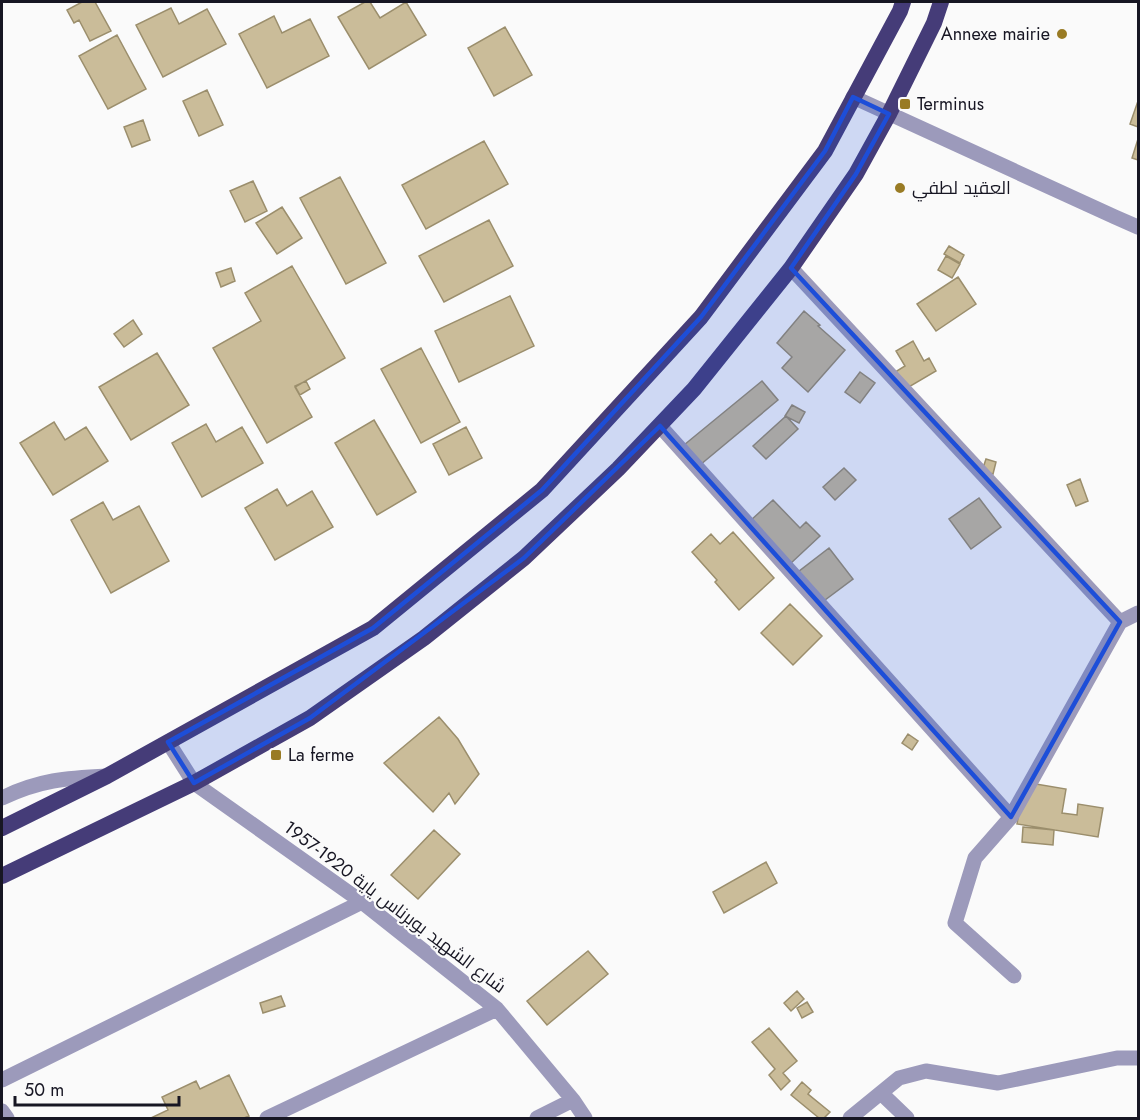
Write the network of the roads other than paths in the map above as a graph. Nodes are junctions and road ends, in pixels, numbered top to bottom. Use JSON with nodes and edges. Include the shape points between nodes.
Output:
{"nodes":[{"id":1,"x":903,"y":2,"type":"edge"},
{"id":2,"x":941,"y":2,"type":"edge"},
{"id":3,"x":853,"y":97,"type":"junction"},
{"id":4,"x":889,"y":114,"type":"junction"},
{"id":5,"x":1138,"y":227,"type":"edge"},
{"id":6,"x":791,"y":268,"type":"junction"},
{"id":7,"x":660,"y":426,"type":"junction"},
{"id":8,"x":1138,"y":613,"type":"edge"},
{"id":9,"x":1120,"y":622,"type":"junction"},
{"id":10,"x":168,"y":742,"type":"junction"},
{"id":11,"x":107,"y":776,"type":"junction"},
{"id":12,"x":194,"y":783,"type":"junction"},
{"id":13,"x":2,"y":798,"type":"edge"},
{"id":14,"x":1011,"y":817,"type":"junction"},
{"id":15,"x":2,"y":828,"type":"edge"},
{"id":16,"x":2,"y":876,"type":"edge"},
{"id":17,"x":362,"y":902,"type":"junction"},
{"id":18,"x":1014,"y":976,"type":"dead end"},
{"id":19,"x":497,"y":1009,"type":"junction"},
{"id":20,"x":1138,"y":1058,"type":"edge"},
{"id":21,"x":2,"y":1080,"type":"edge"},
{"id":22,"x":881,"y":1093,"type":"junction"},
{"id":23,"x":573,"y":1100,"type":"junction"},
{"id":24,"x":2,"y":1111,"type":"edge"},
{"id":25,"x":269,"y":1118,"type":"edge"},
{"id":26,"x":7,"y":1119,"type":"edge"},
{"id":27,"x":537,"y":1119,"type":"edge"},
{"id":28,"x":585,"y":1119,"type":"edge"},
{"id":29,"x":850,"y":1119,"type":"edge"},
{"id":30,"x":907,"y":1119,"type":"edge"}],
"edges":[{"from":1,"to":3,"type":"highway"},
{"from":2,"to":4,"type":"highway"},
{"from":3,"to":4,"type":"street"},
{"from":3,"to":10,"type":"highway","via":[[825,151],[701,317],[542,490],[373,628]]},
{"from":4,"to":5,"type":"street"},
{"from":4,"to":6,"type":"highway","via":[[856,174]]},
{"from":6,"to":7,"type":"highway"},
{"from":6,"to":9,"type":"street"},
{"from":7,"to":12,"type":"highway","via":[[524,558],[424,638],[310,718]]},
{"from":7,"to":14,"type":"street"},
{"from":8,"to":9,"type":"street"},
{"from":9,"to":14,"type":"street"},
{"from":10,"to":11,"type":"highway"},
{"from":10,"to":12,"type":"street","name":"شارع الشهيد بوبرناس ياية 1920-1957"},
{"from":11,"to":13,"type":"street","via":[[50,781]]},
{"from":11,"to":15,"type":"highway"},
{"from":12,"to":16,"type":"highway"},
{"from":12,"to":17,"type":"street","name":"شارع الشهيد بوبرناس ياية 1920-1957"},
{"from":14,"to":18,"type":"street","via":[[975,858],[955,923]]},
{"from":17,"to":19,"type":"street","name":"شارع الشهيد بوبرناس ياية 1920-1957"},
{"from":17,"to":21,"type":"street"},
{"from":19,"to":23,"type":"street","name":"شارع الشهيد بوبرناس ياية 1920-1957"},
{"from":19,"to":25,"type":"street"},
{"from":20,"to":22,"type":"street","via":[[1117,1058],[998,1083],[926,1071],[898,1078]]},
{"from":22,"to":29,"type":"street"},
{"from":22,"to":30,"type":"street"},
{"from":23,"to":27,"type":"street"},
{"from":23,"to":28,"type":"street","name":"شارع الشهيد بوبرناس ياية 1920-1957"},
{"from":24,"to":26,"type":"street"}]}
